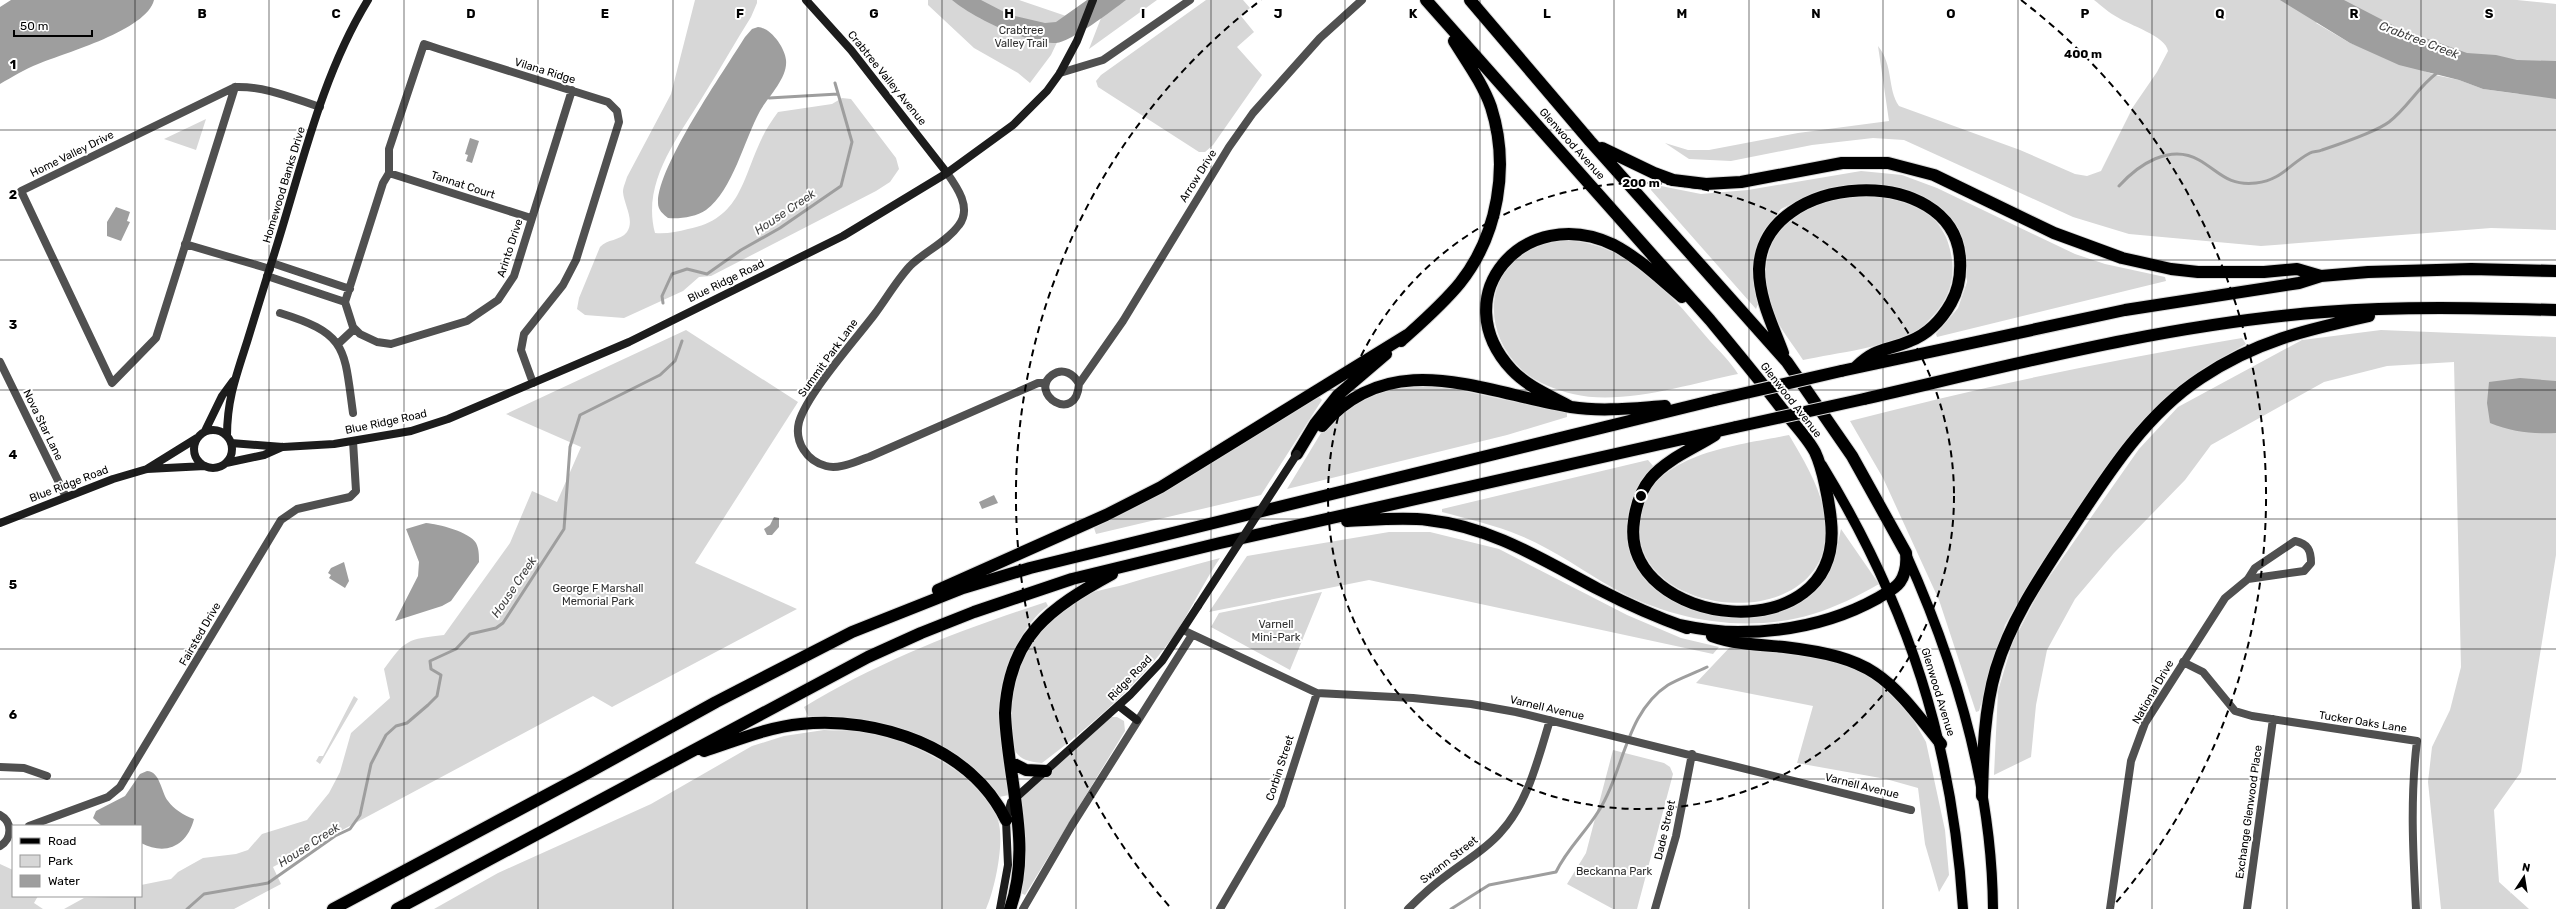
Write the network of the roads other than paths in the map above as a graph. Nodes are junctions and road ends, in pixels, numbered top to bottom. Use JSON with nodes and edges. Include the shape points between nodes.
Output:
{"nodes":[{"id":1,"x":368,"y":0,"type":"edge"},
{"id":2,"x":806,"y":0,"type":"edge"},
{"id":3,"x":1093,"y":0,"type":"edge"},
{"id":4,"x":1190,"y":0,"type":"edge"},
{"id":5,"x":1362,"y":0,"type":"edge"},
{"id":6,"x":1426,"y":0,"type":"edge"},
{"id":7,"x":1470,"y":0,"type":"edge"},
{"id":8,"x":1439,"y":16,"type":"junction"},
{"id":9,"x":1060,"y":73,"type":"junction"},
{"id":10,"x":235,"y":87,"type":"junction"},
{"id":11,"x":572,"y":90,"type":"junction"},
{"id":12,"x":320,"y":107,"type":"junction"},
{"id":13,"x":1590,"y":140,"type":"junction"},
{"id":14,"x":389,"y":173,"type":"junction"},
{"id":15,"x":947,"y":173,"type":"junction"},
{"id":16,"x":531,"y":218,"type":"junction"},
{"id":17,"x":185,"y":244,"type":"junction"},
{"id":18,"x":270,"y":270,"type":"junction"},
{"id":19,"x":2556,"y":271,"type":"edge"},
{"id":20,"x":2321,"y":276,"type":"junction"},
{"id":21,"x":350,"y":289,"type":"junction"},
{"id":22,"x":346,"y":302,"type":"junction"},
{"id":23,"x":2397,"y":309,"type":"junction"},
{"id":24,"x":2556,"y":310,"type":"edge"},
{"id":25,"x":280,"y":313,"type":"dead end"},
{"id":26,"x":1710,"y":320,"type":"junction"},
{"id":27,"x":354,"y":329,"type":"junction"},
{"id":28,"x":1407,"y":335,"type":"junction"},
{"id":29,"x":339,"y":343,"type":"junction"},
{"id":30,"x":1787,"y":362,"type":"junction"},
{"id":31,"x":1856,"y":366,"type":"junction"},
{"id":32,"x":1,"y":367,"type":"edge"},
{"id":33,"x":233,"y":381,"type":"junction"},
{"id":34,"x":533,"y":383,"type":"junction"},
{"id":35,"x":1046,"y":384,"type":"junction"},
{"id":36,"x":1079,"y":384,"type":"junction"},
{"id":37,"x":1689,"y":406,"type":"junction"},
{"id":38,"x":1571,"y":407,"type":"junction"},
{"id":39,"x":353,"y":413,"type":"dead end"},
{"id":40,"x":1730,"y":428,"type":"junction"},
{"id":41,"x":205,"y":431,"type":"junction"},
{"id":42,"x":197,"y":438,"type":"junction"},
{"id":43,"x":230,"y":440,"type":"junction"},
{"id":44,"x":353,"y":441,"type":"junction"},
{"id":45,"x":283,"y":447,"type":"junction"},
{"id":46,"x":1815,"y":453,"type":"junction"},
{"id":47,"x":1297,"y":454,"type":"junction"},
{"id":48,"x":226,"y":463,"type":"junction"},
{"id":49,"x":205,"y":466,"type":"junction"},
{"id":50,"x":146,"y":469,"type":"junction"},
{"id":51,"x":66,"y":497,"type":"junction"},
{"id":52,"x":1320,"y":522,"type":"junction"},
{"id":53,"x":0,"y":523,"type":"edge"},
{"id":54,"x":1906,"y":553,"type":"junction"},
{"id":55,"x":1126,"y":566,"type":"junction"},
{"id":56,"x":2248,"y":578,"type":"junction"},
{"id":57,"x":1889,"y":591,"type":"junction"},
{"id":58,"x":894,"y":613,"type":"junction"},
{"id":59,"x":1680,"y":626,"type":"junction"},
{"id":60,"x":1182,"y":630,"type":"junction"},
{"id":61,"x":1192,"y":635,"type":"junction"},
{"id":62,"x":2183,"y":662,"type":"junction"},
{"id":63,"x":1317,"y":693,"type":"junction"},
{"id":64,"x":1119,"y":706,"type":"junction"},
{"id":65,"x":2273,"y":719,"type":"junction"},
{"id":66,"x":1137,"y":720,"type":"junction"},
{"id":67,"x":1550,"y":720,"type":"junction"},
{"id":68,"x":1941,"y":744,"type":"junction"},
{"id":69,"x":1692,"y":754,"type":"junction"},
{"id":70,"x":680,"y":758,"type":"junction"},
{"id":71,"x":1010,"y":762,"type":"junction"},
{"id":72,"x":0,"y":767,"type":"edge"},
{"id":73,"x":1046,"y":771,"type":"junction"},
{"id":74,"x":47,"y":776,"type":"dead end"},
{"id":75,"x":1982,"y":796,"type":"junction"},
{"id":76,"x":1016,"y":797,"type":"junction"},
{"id":77,"x":1911,"y":810,"type":"dead end"},
{"id":78,"x":0,"y":815,"type":"edge"},
{"id":79,"x":1006,"y":820,"type":"junction"},
{"id":80,"x":32,"y":825,"type":"edge"},
{"id":81,"x":11,"y":829,"type":"edge"},
{"id":82,"x":0,"y":846,"type":"edge"},
{"id":83,"x":333,"y":909,"type":"edge"},
{"id":84,"x":397,"y":909,"type":"edge"},
{"id":85,"x":1000,"y":909,"type":"edge"},
{"id":86,"x":1010,"y":909,"type":"edge"},
{"id":87,"x":1024,"y":909,"type":"edge"},
{"id":88,"x":1220,"y":909,"type":"edge"},
{"id":89,"x":1408,"y":909,"type":"edge"},
{"id":90,"x":1656,"y":909,"type":"edge"},
{"id":91,"x":1964,"y":909,"type":"edge"},
{"id":92,"x":1993,"y":909,"type":"edge"},
{"id":93,"x":2110,"y":909,"type":"edge"},
{"id":94,"x":2247,"y":909,"type":"edge"},
{"id":95,"x":2416,"y":909,"type":"edge"}],
"edges":[{"from":1,"to":12,"type":"main road","name":"Homewood Banks Drive","via":[[341,46]]},
{"from":2,"to":15,"type":"main road","name":"Crabtree Valley Avenue","via":[[850,50]]},
{"from":3,"to":9,"type":"main road","name":"Blue Ridge Road","via":[[1070,56]]},
{"from":4,"to":9,"type":"street","via":[[1102,60]]},
{"from":5,"to":36,"type":"street","name":"Arrow Drive","via":[[1320,38],[1253,113],[1229,147],[1123,321]]},
{"from":6,"to":8,"type":"highway","name":"Glenwood Avenue"},
{"from":7,"to":13,"type":"highway","name":"Glenwood Avenue"},
{"from":8,"to":26,"type":"highway","name":"Glenwood Avenue"},
{"from":8,"to":28,"type":"highway","via":[[1473,71],[1491,107],[1498,140],[1500,177],[1489,230],[1469,270],[1431,315]]},
{"from":9,"to":15,"type":"main road","name":"Blue Ridge Road","via":[[1047,91],[1013,125]]},
{"from":10,"to":12,"type":"street","via":[[250,86]]},
{"from":10,"to":17,"type":"street","name":"Home Valley Drive"},
{"from":10,"to":17,"type":"street","name":"Home Valley Drive","via":[[21,191],[112,383],[156,338]]},
{"from":11,"to":14,"type":"street","name":"Vilana Ridge","via":[[424,44],[389,149]]},
{"from":11,"to":16,"type":"street","name":"Arinto Drive"},
{"from":11,"to":34,"type":"street","name":"Vilana Ridge","via":[[612,104],[617,111],[619,122],[573,267],[563,285],[524,334],[521,350]]},
{"from":12,"to":18,"type":"main road","name":"Homewood Banks Drive"},
{"from":13,"to":20,"type":"highway","via":[[1643,168],[1673,180],[1690,183],[1741,182],[1842,163],[1888,162],[1934,175],[2054,233],[2122,258],[2170,269],[2198,272],[2298,269]]},
{"from":13,"to":30,"type":"highway","name":"Glenwood Avenue"},
{"from":14,"to":16,"type":"street","name":"Tannat Court"},
{"from":14,"to":21,"type":"street","name":"Vilana Ridge","via":[[383,183]]},
{"from":15,"to":34,"type":"main road","name":"Blue Ridge Road","via":[[850,232],[792,262],[629,342]]},
{"from":15,"to":35,"type":"street","name":"Summit Park Lane","via":[[960,192],[964,209],[959,225],[909,267],[812,397],[799,422],[799,440],[806,455],[817,464],[830,467],[844,465],[869,457],[1038,383]]},
{"from":16,"to":27,"type":"street","name":"Arinto Drive","via":[[512,280],[498,300],[483,312],[456,325],[390,344],[370,340]]},
{"from":17,"to":18,"type":"street"},
{"from":18,"to":21,"type":"street"},
{"from":18,"to":22,"type":"street"},
{"from":18,"to":33,"type":"main road","name":"Homewood Banks Drive"},
{"from":19,"to":20,"type":"highway","via":[[2424,270]]},
{"from":20,"to":31,"type":"highway","via":[[2299,283],[2125,310]]},
{"from":21,"to":22,"type":"street","name":"Vilana Ridge"},
{"from":22,"to":27,"type":"street"},
{"from":23,"to":24,"type":"highway"},
{"from":23,"to":40,"type":"highway","bridge":true,"via":[[2324,312],[2202,326],[2075,351]]},
{"from":23,"to":75,"type":"highway","via":[[2301,331],[2270,341],[2238,356],[2199,379],[2175,398],[2136,440],[2086,506],[2032,590],[2013,625],[1996,668],[1988,703]]},
{"from":25,"to":29,"type":"street","via":[[316,326]]},
{"from":26,"to":38,"type":"highway","via":[[1637,260],[1613,245],[1568,235],[1542,237],[1519,248],[1503,263],[1490,288],[1488,307],[1493,341],[1506,363],[1522,380]]},
{"from":26,"to":46,"type":"highway","name":"Glenwood Avenue"},
{"from":27,"to":29,"type":"street"},
{"from":28,"to":47,"type":"highway","via":[[1338,395],[1315,424]]},
{"from":28,"to":58,"type":"highway","via":[[1161,487],[1106,515],[972,573]]},
{"from":29,"to":39,"type":"street","via":[[346,364]]},
{"from":30,"to":31,"type":"highway","via":[[1764,304],[1760,281],[1762,253],[1776,225],[1807,202],[1840,192],[1876,191],[1910,197],[1930,208],[1952,233],[1960,256],[1958,287],[1947,310],[1924,333],[1910,341],[1869,354]]},
{"from":30,"to":54,"type":"highway","name":"Glenwood Avenue","via":[[1852,456]]},
{"from":31,"to":37,"type":"highway","bridge":true},
{"from":32,"to":51,"type":"street","name":"Nova Star Lane"},
{"from":33,"to":41,"type":"main road","name":"Homewood Banks Drive","via":[[222,396]]},
{"from":33,"to":43,"type":"main road","name":"Homewood Banks Drive","via":[[227,419]]},
{"from":34,"to":44,"type":"main road","name":"Blue Ridge Road","via":[[448,420],[411,431]]},
{"from":35,"to":36,"type":"street","via":[[1051,376],[1059,372],[1068,372],[1075,376]]},
{"from":35,"to":36,"type":"street","name":"Arrow Drive","via":[[1050,398],[1062,405],[1072,402],[1079,394]]},
{"from":37,"to":38,"type":"highway","via":[[1599,409]]},
{"from":37,"to":58,"type":"highway","via":[[1030,568],[963,588]]},
{"from":38,"to":47,"type":"highway","via":[[1439,380],[1395,381],[1369,389],[1346,403]]},
{"from":40,"to":46,"type":"highway","via":[[1656,472],[1638,501],[1633,526],[1635,548],[1648,573],[1664,588],[1700,605],[1737,611],[1772,608],[1798,598],[1819,577],[1829,554],[1832,529],[1828,499]]},
{"from":40,"to":52,"type":"highway"},
{"from":41,"to":42,"type":"main road"},
{"from":41,"to":43,"type":"main road","via":[[216,430]]},
{"from":42,"to":49,"type":"main road","via":[[195,454]]},
{"from":42,"to":50,"type":"main road","name":"Blue Ridge Road"},
{"from":43,"to":45,"type":"main road","name":"Blue Ridge Road"},
{"from":43,"to":48,"type":"main road","via":[[231,454]]},
{"from":44,"to":45,"type":"main road","name":"Blue Ridge Road"},
{"from":44,"to":80,"type":"street","name":"Fairsted Drive","via":[[356,491],[350,497],[297,509],[281,520],[120,787],[108,797]]},
{"from":45,"to":48,"type":"main road","name":"Blue Ridge Road","via":[[264,455]]},
{"from":46,"to":57,"type":"main road","name":"Glenwood Avenue","via":[[1844,500]]},
{"from":47,"to":60,"type":"main road","name":"Ridge Road","bridge":true},
{"from":48,"to":49,"type":"main road","via":[[216,468]]},
{"from":49,"to":50,"type":"main road","name":"Blue Ridge Road"},
{"from":50,"to":51,"type":"main road","name":"Blue Ridge Road"},
{"from":51,"to":53,"type":"main road","name":"Blue Ridge Road"},
{"from":52,"to":55,"type":"highway"},
{"from":52,"to":59,"type":"highway","via":[[1428,520],[1482,532],[1539,555],[1598,589]]},
{"from":54,"to":57,"type":"highway","via":[[1904,574],[1900,582]]},
{"from":54,"to":75,"type":"main road","name":"Glenwood Avenue","via":[[1929,604],[1950,663],[1963,707]]},
{"from":55,"to":70,"type":"highway","via":[[1017,596],[921,633],[781,702]]},
{"from":55,"to":71,"type":"highway","via":[[1063,602],[1038,626],[1021,648],[1015,660],[1006,697]]},
{"from":56,"to":56,"type":"street","name":"National Drive","via":[[2304,571],[2311,563],[2312,552],[2305,543],[2295,541],[2255,568]]},
{"from":56,"to":62,"type":"street","name":"National Drive","via":[[2225,598]]},
{"from":57,"to":59,"type":"highway","via":[[1836,617],[1800,626],[1738,632]]},
{"from":57,"to":68,"type":"main road","name":"Glenwood Avenue","via":[[1908,638]]},
{"from":58,"to":83,"type":"highway","via":[[785,666]]},
{"from":59,"to":68,"type":"highway","via":[[1720,639],[1819,652],[1862,665],[1883,677],[1899,692]]},
{"from":60,"to":61,"type":"street","name":"Varnell Avenue"},
{"from":60,"to":64,"type":"main road","name":"Ridge Road","via":[[1162,661]]},
{"from":61,"to":63,"type":"street","name":"Varnell Avenue"},
{"from":61,"to":66,"type":"street"},
{"from":62,"to":65,"type":"street","name":"Tucker Oaks Lane","via":[[2203,672],[2235,711]]},
{"from":62,"to":93,"type":"street","name":"National Drive","via":[[2145,723],[2131,761]]},
{"from":63,"to":67,"type":"street","name":"Varnell Avenue","via":[[1471,704]]},
{"from":63,"to":88,"type":"street","name":"Corbin Street","via":[[1281,805]]},
{"from":64,"to":66,"type":"main road"},
{"from":64,"to":73,"type":"main road","name":"Ridge Road"},
{"from":65,"to":94,"type":"street","name":"Exchange Glenwood Place"},
{"from":65,"to":95,"type":"street","name":"Tucker Oaks Lane","via":[[2417,741],[2412,785],[2411,836]]},
{"from":66,"to":87,"type":"street"},
{"from":67,"to":69,"type":"street","name":"Varnell Avenue"},
{"from":67,"to":89,"type":"street","name":"Swann Street","via":[[1522,802],[1500,833],[1472,859],[1448,874]]},
{"from":68,"to":91,"type":"main road","name":"Glenwood Avenue","via":[[1955,824]]},
{"from":69,"to":77,"type":"street","name":"Varnell Avenue"},
{"from":69,"to":90,"type":"street","name":"Dade Street","via":[[1676,836]]},
{"from":70,"to":79,"type":"highway","via":[[777,728],[800,724],[836,722],[871,726],[923,743],[955,763],[998,803]]},
{"from":70,"to":84,"type":"highway"},
{"from":71,"to":73,"type":"highway","via":[[1026,770]]},
{"from":71,"to":76,"type":"highway"},
{"from":72,"to":74,"type":"street","via":[[24,768]]},
{"from":73,"to":76,"type":"main road","name":"Ridge Road"},
{"from":75,"to":92,"type":"main road","name":"Glenwood Avenue"},
{"from":76,"to":79,"type":"main road","name":"Ridge Road","via":[[1009,807]]},
{"from":76,"to":86,"type":"highway","via":[[1018,868],[1015,896]]},
{"from":78,"to":81,"type":"street"},
{"from":79,"to":85,"type":"main road","name":"Ridge Road","via":[[1008,865]]},
{"from":81,"to":82,"type":"street","via":[[6,841]]}]}
